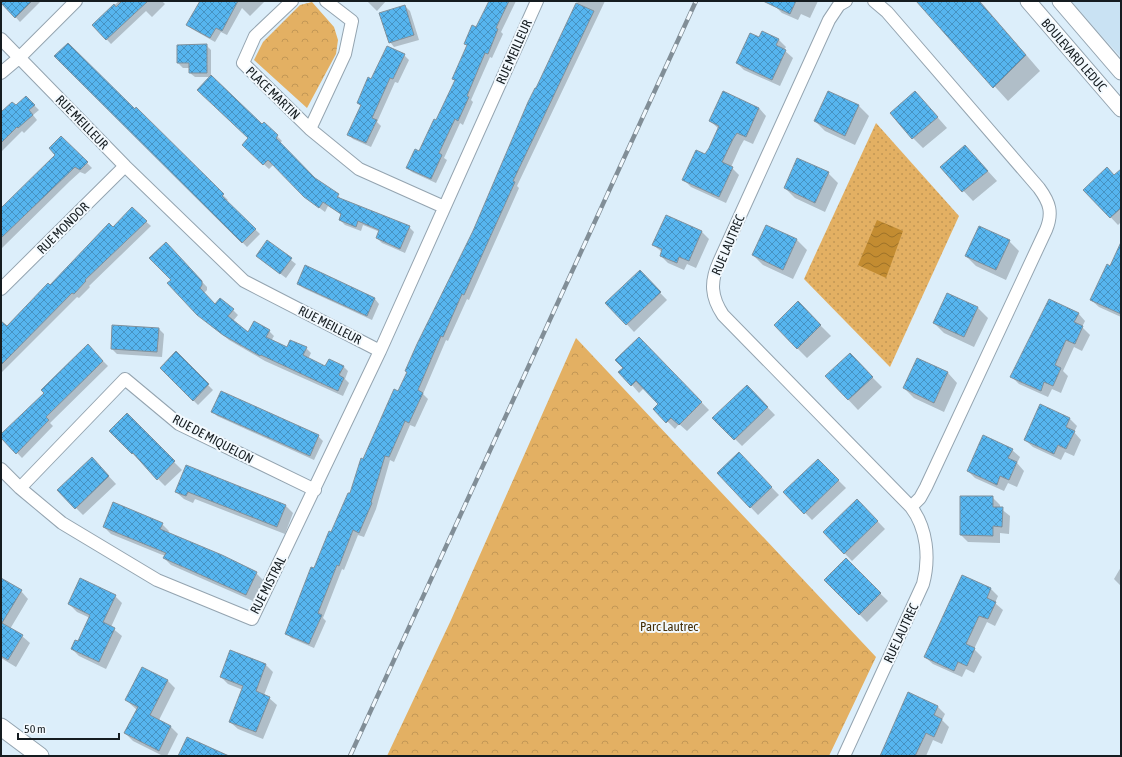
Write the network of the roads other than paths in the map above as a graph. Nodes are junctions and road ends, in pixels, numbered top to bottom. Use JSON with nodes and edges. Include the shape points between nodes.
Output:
{"nodes":[{"id":1,"x":76,"y":1,"type":"edge"},
{"id":2,"x":292,"y":1,"type":"edge"},
{"id":3,"x":326,"y":1,"type":"edge"},
{"id":4,"x":537,"y":1,"type":"edge"},
{"id":5,"x":846,"y":1,"type":"edge"},
{"id":6,"x":874,"y":1,"type":"edge"},
{"id":7,"x":1028,"y":1,"type":"edge"},
{"id":8,"x":1060,"y":1,"type":"edge"},
{"id":9,"x":1,"y":39,"type":"edge"},
{"id":10,"x":20,"y":58,"type":"junction"},
{"id":11,"x":1121,"y":72,"type":"edge"},
{"id":12,"x":1,"y":73,"type":"edge"},
{"id":13,"x":1121,"y":108,"type":"edge"},
{"id":14,"x":310,"y":129,"type":"junction"},
{"id":15,"x":125,"y":166,"type":"junction"},
{"id":16,"x":444,"y":207,"type":"junction"},
{"id":17,"x":1,"y":289,"type":"edge"},
{"id":18,"x":380,"y":351,"type":"junction"},
{"id":19,"x":1,"y":469,"type":"edge"},
{"id":20,"x":20,"y":488,"type":"junction"},
{"id":21,"x":315,"y":490,"type":"junction"},
{"id":22,"x":911,"y":507,"type":"junction"},
{"id":23,"x":1,"y":727,"type":"edge"},
{"id":24,"x":40,"y":756,"type":"edge"},
{"id":25,"x":844,"y":756,"type":"edge"}],
"edges":[{"from":1,"to":10,"type":"street"},
{"from":2,"to":14,"type":"street","name":"PLACE MARTIN","via":[[255,36],[243,63]]},
{"from":3,"to":14,"type":"street","name":"PLACE MARTIN","via":[[352,21],[345,54]]},
{"from":4,"to":16,"type":"street","name":"RUE MEILLEUR"},
{"from":5,"to":22,"type":"street","name":"RUE LAUTREC","via":[[836,10],[826,26],[719,262],[712,290],[723,315]]},
{"from":6,"to":22,"type":"street","via":[[887,12],[1039,188],[1051,210],[1045,234],[926,486],[920,498]]},
{"from":7,"to":13,"type":"street","name":"BOULEVARD LEDUC"},
{"from":8,"to":11,"type":"street","name":"BOULEVARD LEDUC"},
{"from":9,"to":10,"type":"street","name":"RUE MEILLEUR"},
{"from":10,"to":12,"type":"street"},
{"from":10,"to":15,"type":"street","name":"RUE MEILLEUR"},
{"from":14,"to":16,"type":"street","name":"PLACE MARTIN","via":[[359,169]]},
{"from":15,"to":17,"type":"street","name":"RUE MONDOR"},
{"from":15,"to":18,"type":"street","name":"RUE MEILLEUR","via":[[244,281]]},
{"from":16,"to":18,"type":"street","name":"RUE MEILLEUR"},
{"from":18,"to":21,"type":"street","name":"RUE MISTRAL"},
{"from":19,"to":20,"type":"street","name":"RUE MISTRAL"},
{"from":20,"to":21,"type":"street","name":"RUE DE MIQUELON","via":[[125,379],[179,424]]},
{"from":20,"to":21,"type":"street","name":"RUE MISTRAL","via":[[62,523],[157,580],[252,619]]},
{"from":22,"to":25,"type":"street","name":"RUE LAUTREC","via":[[919,521],[925,541],[925,578]]},
{"from":23,"to":24,"type":"main road"}]}
